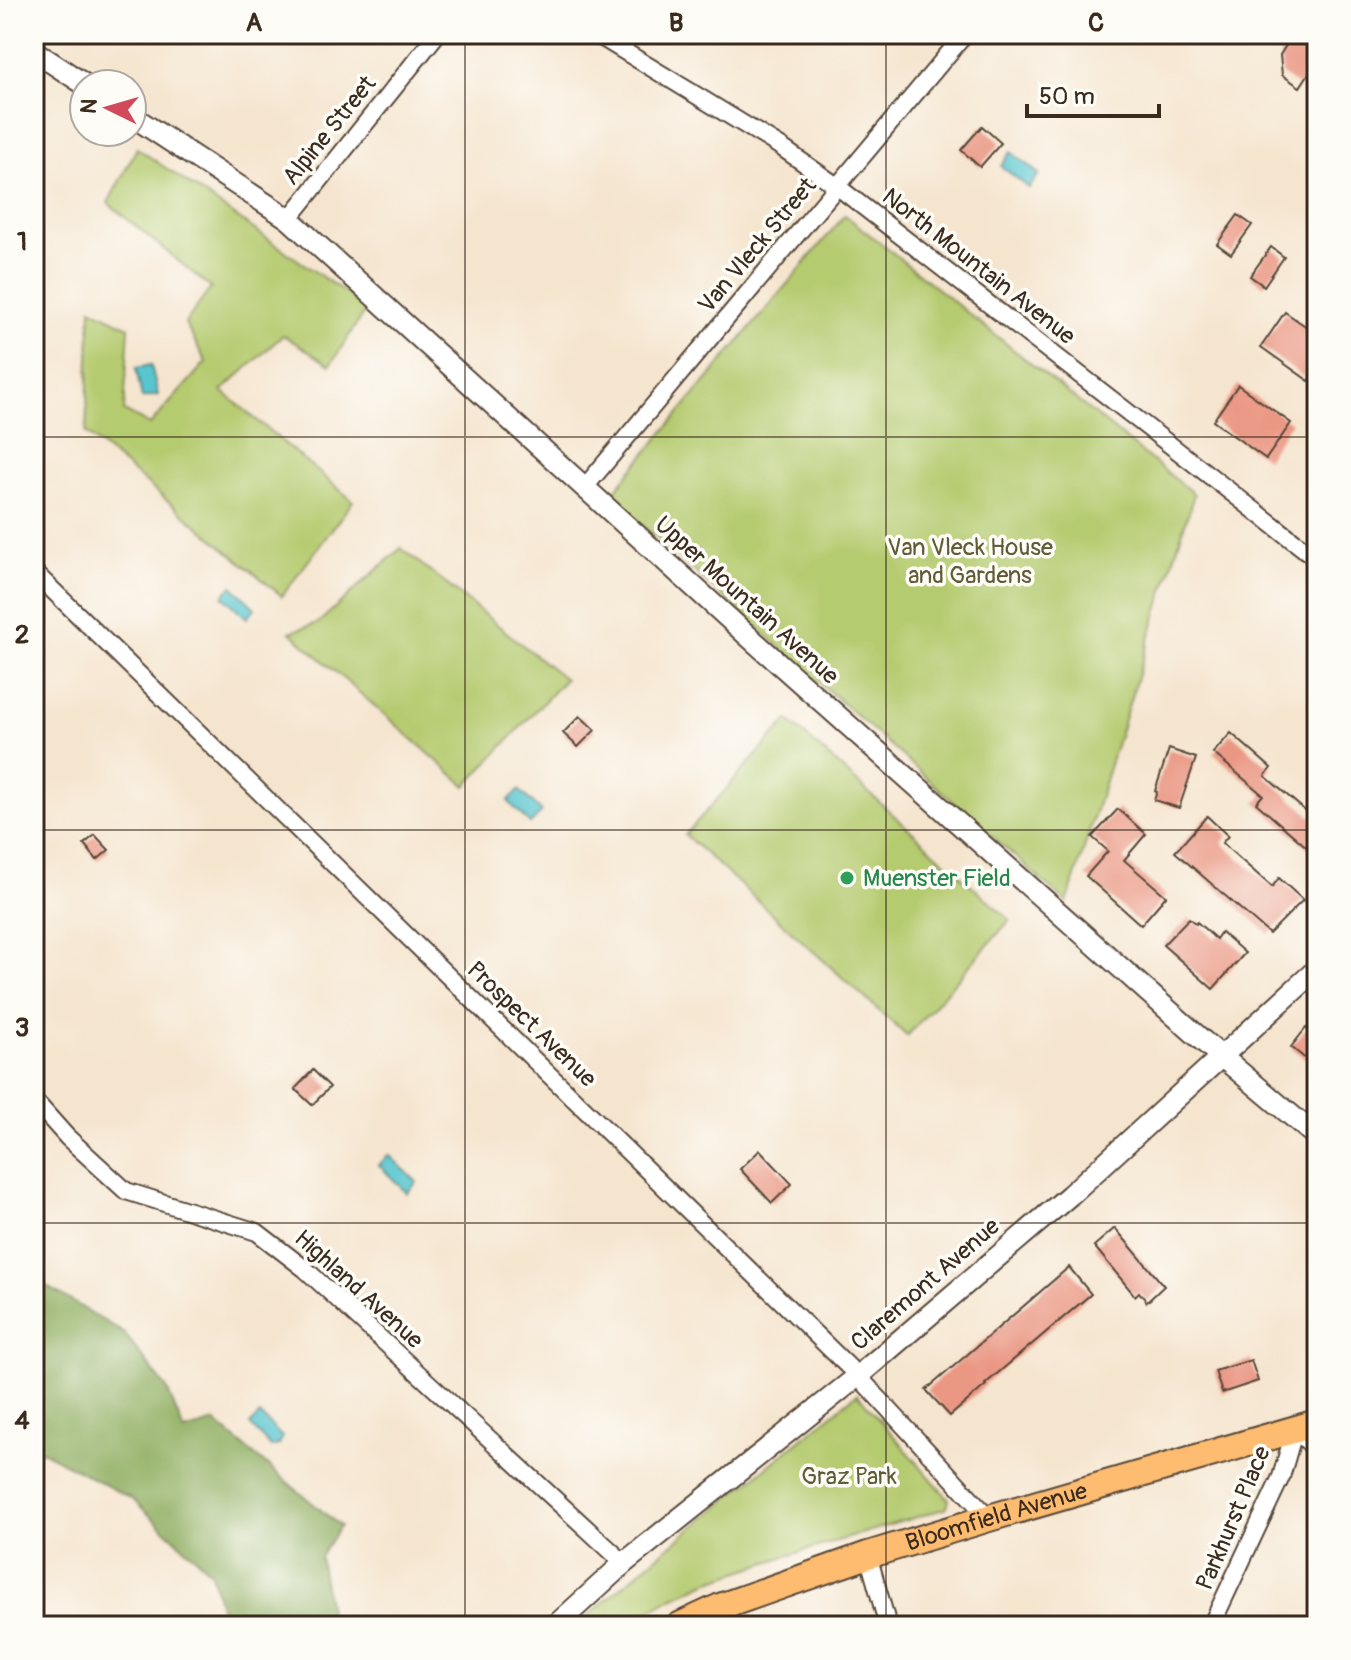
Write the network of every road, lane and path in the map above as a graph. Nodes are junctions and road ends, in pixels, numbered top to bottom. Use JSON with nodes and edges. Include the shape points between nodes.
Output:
{"nodes":[{"id":1,"x":437,"y":34,"type":"edge"},
{"id":2,"x":596,"y":34,"type":"edge"},
{"id":3,"x":965,"y":34,"type":"edge"},
{"id":4,"x":34,"y":51,"type":"edge"},
{"id":5,"x":68,"y":73,"type":"edge"},
{"id":6,"x":148,"y":126,"type":"edge"},
{"id":7,"x":838,"y":187,"type":"junction"},
{"id":8,"x":289,"y":219,"type":"junction"},
{"id":9,"x":585,"y":487,"type":"junction"},
{"id":10,"x":1317,"y":559,"type":"edge"},
{"id":11,"x":34,"y":572,"type":"edge"},
{"id":12,"x":1317,"y":969,"type":"edge"},
{"id":13,"x":1222,"y":1056,"type":"junction"},
{"id":14,"x":34,"y":1100,"type":"edge"},
{"id":15,"x":1317,"y":1137,"type":"edge"},
{"id":16,"x":858,"y":1376,"type":"junction"},
{"id":17,"x":1306,"y":1426,"type":"edge"},
{"id":18,"x":1317,"y":1451,"type":"edge"},
{"id":19,"x":989,"y":1518,"type":"junction"},
{"id":20,"x":868,"y":1555,"type":"junction"},
{"id":21,"x":624,"y":1563,"type":"junction"},
{"id":22,"x":555,"y":1626,"type":"edge"},
{"id":23,"x":679,"y":1626,"type":"edge"},
{"id":24,"x":888,"y":1626,"type":"edge"},
{"id":25,"x":1211,"y":1626,"type":"edge"}],
"edges":[{"from":1,"to":8,"type":"street","name":"Alpine Street"},
{"from":2,"to":7,"type":"street","name":"North Mountain Avenue"},
{"from":3,"to":7,"type":"street","name":"Van Vleck Street"},
{"from":4,"to":5,"type":"street"},
{"from":6,"to":8,"type":"street","name":"Upper Mountain Avenue"},
{"from":7,"to":9,"type":"street","name":"Van Vleck Street"},
{"from":7,"to":10,"type":"street","name":"North Mountain Avenue"},
{"from":8,"to":9,"type":"street","name":"Upper Mountain Avenue"},
{"from":9,"to":13,"type":"street","name":"Upper Mountain Avenue"},
{"from":11,"to":16,"type":"street","name":"Prospect Avenue"},
{"from":12,"to":13,"type":"street","name":"Claremont Avenue"},
{"from":13,"to":15,"type":"street","name":"Upper Mountain Avenue"},
{"from":13,"to":16,"type":"street","name":"Claremont Avenue","via":[[1070,1195]]},
{"from":14,"to":21,"type":"street","name":"Highland Avenue","via":[[126,1191],[257,1232],[305,1269]]},
{"from":16,"to":19,"type":"street","name":"Prospect Avenue"},
{"from":16,"to":21,"type":"street","name":"Claremont Avenue"},
{"from":17,"to":18,"type":"street"},
{"from":17,"to":19,"type":"main road","name":"Bloomfield Avenue"},
{"from":17,"to":25,"type":"street","name":"Parkhurst Place"},
{"from":19,"to":20,"type":"main road","name":"Bloomfield Avenue"},
{"from":20,"to":23,"type":"main road","name":"Bloomfield Avenue"},
{"from":20,"to":24,"type":"street"},
{"from":21,"to":22,"type":"street","name":"Claremont Avenue"}]}
